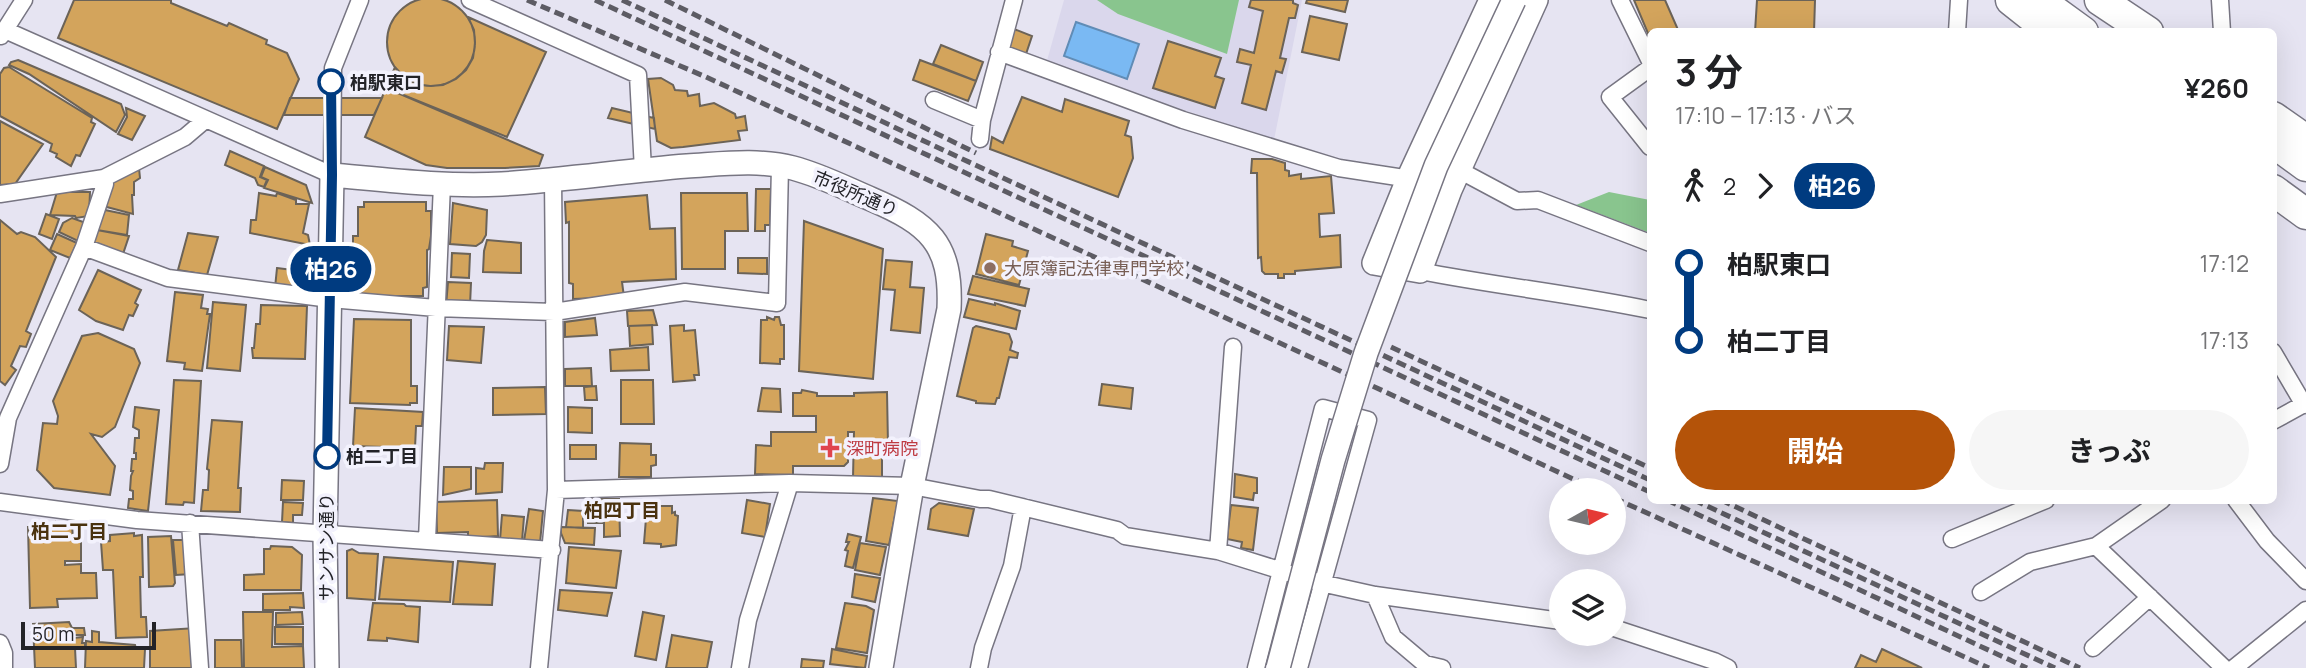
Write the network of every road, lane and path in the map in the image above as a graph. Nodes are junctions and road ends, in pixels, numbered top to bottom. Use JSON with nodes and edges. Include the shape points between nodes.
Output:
{"nodes":[{"id":1,"x":24,"y":0,"type":"edge"},
{"id":2,"x":360,"y":0,"type":"edge"},
{"id":3,"x":470,"y":0,"type":"edge"},
{"id":4,"x":1014,"y":0,"type":"edge"},
{"id":5,"x":1491,"y":0,"type":"edge"},
{"id":6,"x":1514,"y":0,"type":"edge"},
{"id":7,"x":1536,"y":0,"type":"edge"},
{"id":8,"x":1620,"y":0,"type":"edge"},
{"id":9,"x":1959,"y":0,"type":"edge"},
{"id":10,"x":2011,"y":0,"type":"edge"},
{"id":11,"x":2039,"y":0,"type":"edge"},
{"id":12,"x":2076,"y":0,"type":"edge"},
{"id":13,"x":2100,"y":0,"type":"edge"},
{"id":14,"x":2220,"y":0,"type":"edge"},
{"id":15,"x":1957,"y":28,"type":"edge"},
{"id":16,"x":2046,"y":28,"type":"edge"},
{"id":17,"x":2078,"y":28,"type":"edge"},
{"id":18,"x":2114,"y":28,"type":"edge"},
{"id":19,"x":2142,"y":28,"type":"edge"},
{"id":20,"x":2222,"y":28,"type":"edge"},
{"id":21,"x":3,"y":34,"type":"edge"},
{"id":22,"x":999,"y":52,"type":"junction"},
{"id":23,"x":1647,"y":55,"type":"edge"},
{"id":24,"x":1647,"y":70,"type":"edge"},
{"id":25,"x":934,"y":100,"type":"dead end"},
{"id":26,"x":205,"y":120,"type":"junction"},
{"id":27,"x":982,"y":120,"type":"junction"},
{"id":28,"x":2277,"y":120,"type":"edge"},
{"id":29,"x":980,"y":139,"type":"dead end"},
{"id":30,"x":2306,"y":140,"type":"edge"},
{"id":31,"x":1647,"y":143,"type":"edge"},
{"id":32,"x":2277,"y":145,"type":"edge"},
{"id":33,"x":780,"y":166,"type":"junction"},
{"id":34,"x":2306,"y":166,"type":"edge"},
{"id":35,"x":643,"y":170,"type":"junction"},
{"id":36,"x":2277,"y":170,"type":"edge"},
{"id":37,"x":332,"y":175,"type":"junction"},
{"id":38,"x":1409,"y":177,"type":"junction"},
{"id":39,"x":104,"y":178,"type":"junction"},
{"id":40,"x":553,"y":178,"type":"junction"},
{"id":41,"x":1455,"y":180,"type":"junction"},
{"id":42,"x":442,"y":184,"type":"junction"},
{"id":43,"x":2306,"y":190,"type":"edge"},
{"id":44,"x":2277,"y":193,"type":"edge"},
{"id":45,"x":0,"y":194,"type":"edge"},
{"id":46,"x":2306,"y":214,"type":"edge"},
{"id":47,"x":1647,"y":242,"type":"edge"},
{"id":48,"x":84,"y":247,"type":"junction"},
{"id":49,"x":1420,"y":271,"type":"junction"},
{"id":50,"x":330,"y":299,"type":"junction"},
{"id":51,"x":436,"y":308,"type":"junction"},
{"id":52,"x":1647,"y":309,"type":"edge"},
{"id":53,"x":554,"y":312,"type":"junction"},
{"id":54,"x":1233,"y":346,"type":"dead end"},
{"id":55,"x":2277,"y":358,"type":"edge"},
{"id":56,"x":2305,"y":404,"type":"edge"},
{"id":57,"x":2277,"y":419,"type":"edge"},
{"id":58,"x":0,"y":464,"type":"edge"},
{"id":59,"x":790,"y":483,"type":"junction"},
{"id":60,"x":912,"y":486,"type":"junction"},
{"id":61,"x":556,"y":489,"type":"junction"},
{"id":62,"x":0,"y":502,"type":"edge"},
{"id":63,"x":2036,"y":504,"type":"edge"},
{"id":64,"x":2156,"y":504,"type":"edge"},
{"id":65,"x":2239,"y":504,"type":"edge"},
{"id":66,"x":1023,"y":507,"type":"junction"},
{"id":67,"x":190,"y":523,"type":"junction"},
{"id":68,"x":325,"y":535,"type":"junction"},
{"id":69,"x":1952,"y":539,"type":"dead end"},
{"id":70,"x":427,"y":540,"type":"junction"},
{"id":71,"x":2096,"y":546,"type":"junction"},
{"id":72,"x":552,"y":550,"type":"junction"},
{"id":73,"x":1217,"y":551,"type":"junction"},
{"id":74,"x":1281,"y":570,"type":"junction"},
{"id":75,"x":2306,"y":581,"type":"edge"},
{"id":76,"x":1321,"y":583,"type":"junction"},
{"id":77,"x":1981,"y":592,"type":"dead end"},
{"id":78,"x":1375,"y":594,"type":"junction"},
{"id":79,"x":2150,"y":597,"type":"junction"},
{"id":80,"x":2306,"y":610,"type":"edge"},
{"id":81,"x":1549,"y":619,"type":"edge"},
{"id":82,"x":1626,"y":632,"type":"edge"},
{"id":83,"x":0,"y":643,"type":"edge"},
{"id":84,"x":2093,"y":648,"type":"dead end"},
{"id":85,"x":1424,"y":666,"type":"edge"},
{"id":86,"x":4,"y":668,"type":"edge"},
{"id":87,"x":200,"y":668,"type":"edge"},
{"id":88,"x":327,"y":668,"type":"edge"},
{"id":89,"x":540,"y":668,"type":"edge"},
{"id":90,"x":740,"y":668,"type":"edge"},
{"id":91,"x":881,"y":668,"type":"edge"},
{"id":92,"x":979,"y":668,"type":"edge"},
{"id":93,"x":1256,"y":668,"type":"edge"},
{"id":94,"x":1278,"y":668,"type":"edge"},
{"id":95,"x":1299,"y":668,"type":"edge"},
{"id":96,"x":1442,"y":668,"type":"edge"},
{"id":97,"x":1728,"y":668,"type":"edge"},
{"id":98,"x":2224,"y":668,"type":"edge"},
{"id":99,"x":2234,"y":668,"type":"edge"}],
"edges":[{"from":1,"to":21,"type":"street"},
{"from":2,"to":37,"type":"street","via":[[333,68]]},
{"from":3,"to":35,"type":"street","via":[[638,75]]},
{"from":4,"to":22,"type":"street"},
{"from":5,"to":38,"type":"street"},
{"from":6,"to":94,"type":"street","bridge":true,"via":[[1436,166],[1366,353]]},
{"from":7,"to":41,"type":"street"},
{"from":8,"to":23,"type":"street"},
{"from":9,"to":15,"type":"street"},
{"from":10,"to":16,"type":"highway"},
{"from":11,"to":17,"type":"highway"},
{"from":12,"to":18,"type":"highway"},
{"from":13,"to":19,"type":"highway"},
{"from":14,"to":20,"type":"street"},
{"from":21,"to":26,"type":"street"},
{"from":22,"to":27,"type":"street"},
{"from":22,"to":38,"type":"street","via":[[1183,120],[1339,168]]},
{"from":24,"to":31,"type":"street","via":[[1610,97]]},
{"from":25,"to":27,"type":"street"},
{"from":26,"to":37,"type":"street"},
{"from":26,"to":39,"type":"street","via":[[185,137]]},
{"from":27,"to":29,"type":"street"},
{"from":28,"to":30,"type":"highway"},
{"from":32,"to":34,"type":"highway"},
{"from":33,"to":35,"type":"street","name":"市役所通り","via":[[739,162]]},
{"from":33,"to":53,"type":"street","via":[[777,303],[685,292]]},
{"from":33,"to":60,"type":"street","name":"市役所通り","via":[[819,176],[922,225],[948,268],[949,309]]},
{"from":35,"to":40,"type":"street","name":"市役所通り"},
{"from":36,"to":43,"type":"highway"},
{"from":37,"to":42,"type":"street","name":"市役所通り"},
{"from":37,"to":50,"type":"street","name":"サンサン通り"},
{"from":38,"to":41,"type":"street"},
{"from":38,"to":49,"type":"street","via":[[1374,263]]},
{"from":39,"to":45,"type":"street"},
{"from":39,"to":48,"type":"street"},
{"from":40,"to":42,"type":"street","name":"市役所通り"},
{"from":40,"to":53,"type":"street"},
{"from":41,"to":47,"type":"street","via":[[1517,201],[1538,200]]},
{"from":41,"to":49,"type":"street"},
{"from":42,"to":51,"type":"street"},
{"from":44,"to":46,"type":"highway"},
{"from":48,"to":50,"type":"street","via":[[168,278]]},
{"from":48,"to":58,"type":"street","via":[[8,418]]},
{"from":49,"to":52,"type":"street"},
{"from":50,"to":51,"type":"street"},
{"from":50,"to":68,"type":"street","name":"サンサン通り"},
{"from":51,"to":53,"type":"street"},
{"from":51,"to":70,"type":"street"},
{"from":53,"to":61,"type":"street"},
{"from":54,"to":73,"type":"street"},
{"from":55,"to":56,"type":"street"},
{"from":56,"to":57,"type":"street"},
{"from":59,"to":60,"type":"street"},
{"from":59,"to":61,"type":"street"},
{"from":59,"to":90,"type":"street","via":[[748,620]]},
{"from":60,"to":66,"type":"street"},
{"from":60,"to":91,"type":"street","name":"市役所通り"},
{"from":61,"to":72,"type":"street"},
{"from":62,"to":67,"type":"street"},
{"from":63,"to":69,"type":"street"},
{"from":64,"to":71,"type":"street"},
{"from":65,"to":75,"type":"street"},
{"from":66,"to":73,"type":"street","via":[[1117,530],[1125,536]]},
{"from":66,"to":92,"type":"street","via":[[1012,566]]},
{"from":67,"to":68,"type":"street"},
{"from":67,"to":87,"type":"street"},
{"from":68,"to":70,"type":"street"},
{"from":68,"to":88,"type":"street","name":"サンサン通り"},
{"from":70,"to":72,"type":"street"},
{"from":71,"to":77,"type":"street","via":[[2030,562]]},
{"from":71,"to":79,"type":"street"},
{"from":72,"to":89,"type":"street"},
{"from":73,"to":74,"type":"street"},
{"from":74,"to":76,"type":"street"},
{"from":74,"to":76,"type":"street","via":[[1323,408],[1368,420]]},
{"from":74,"to":93,"type":"street"},
{"from":76,"to":78,"type":"street"},
{"from":76,"to":95,"type":"street"},
{"from":78,"to":81,"type":"street"},
{"from":78,"to":85,"type":"street","via":[[1393,637]]},
{"from":79,"to":84,"type":"street"},
{"from":79,"to":98,"type":"street"},
{"from":80,"to":99,"type":"street"},
{"from":82,"to":97,"type":"street"},
{"from":83,"to":86,"type":"street"},
{"from":85,"to":96,"type":"street"}]}
